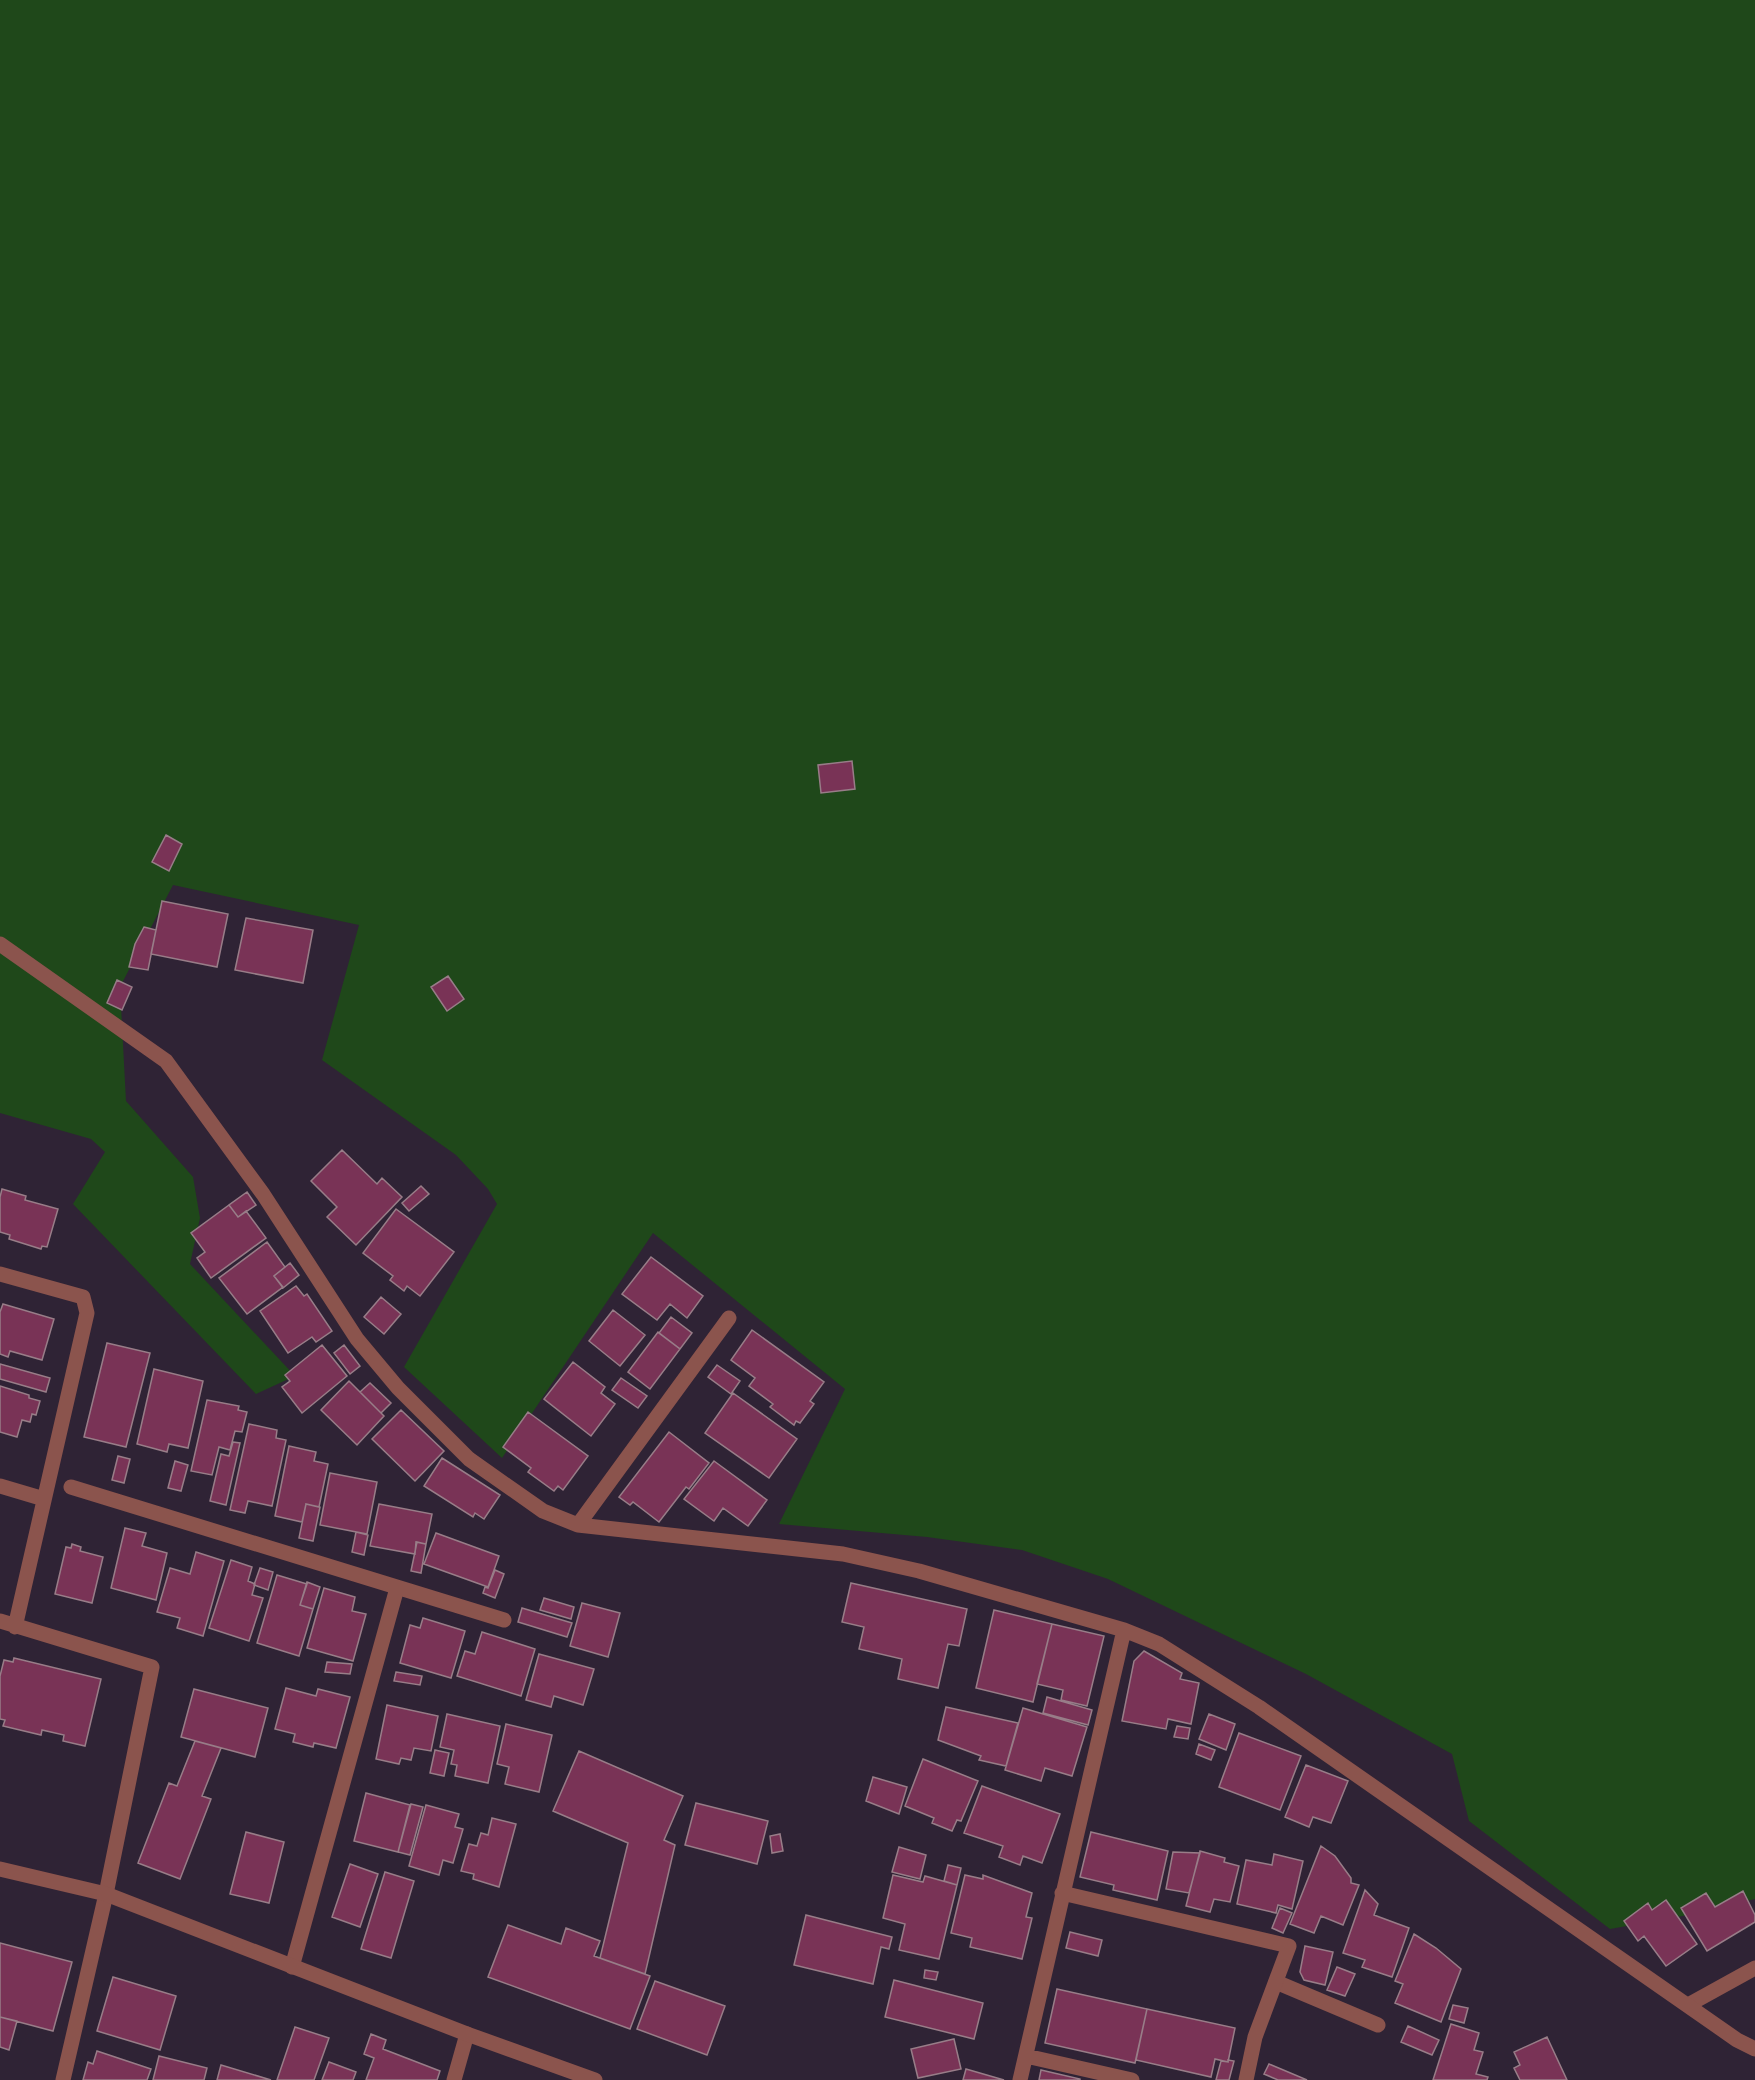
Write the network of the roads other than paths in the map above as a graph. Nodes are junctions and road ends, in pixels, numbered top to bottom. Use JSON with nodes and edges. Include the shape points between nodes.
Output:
{"nodes":[{"id":1,"x":0,"y":944,"type":"edge"},
{"id":2,"x":0,"y":1274,"type":"edge"},
{"id":3,"x":729,"y":1318,"type":"dead end"},
{"id":4,"x":0,"y":1486,"type":"edge"},
{"id":5,"x":71,"y":1487,"type":"dead end"},
{"id":6,"x":44,"y":1499,"type":"junction"},
{"id":7,"x":578,"y":1525,"type":"junction"},
{"id":8,"x":397,"y":1588,"type":"junction"},
{"id":9,"x":504,"y":1620,"type":"dead end"},
{"id":10,"x":0,"y":1621,"type":"edge"},
{"id":11,"x":15,"y":1627,"type":"junction"},
{"id":12,"x":1124,"y":1630,"type":"junction"},
{"id":13,"x":0,"y":1869,"type":"edge"},
{"id":14,"x":1062,"y":1893,"type":"junction"},
{"id":15,"x":106,"y":1894,"type":"junction"},
{"id":16,"x":292,"y":1967,"type":"junction"},
{"id":17,"x":1755,"y":1968,"type":"edge"},
{"id":18,"x":1276,"y":1982,"type":"junction"},
{"id":19,"x":1688,"y":2005,"type":"junction"},
{"id":20,"x":1378,"y":2025,"type":"dead end"},
{"id":21,"x":467,"y":2034,"type":"junction"},
{"id":22,"x":1755,"y":2049,"type":"edge"},
{"id":23,"x":1026,"y":2056,"type":"junction"},
{"id":24,"x":63,"y":2080,"type":"edge"},
{"id":25,"x":454,"y":2080,"type":"edge"},
{"id":26,"x":595,"y":2080,"type":"edge"},
{"id":27,"x":1020,"y":2080,"type":"edge"},
{"id":28,"x":1131,"y":2080,"type":"edge"},
{"id":29,"x":1246,"y":2080,"type":"edge"}],
"edges":[{"from":1,"to":7,"type":"street","via":[[166,1061],[263,1194],[357,1339],[398,1389],[469,1459],[543,1511]]},
{"from":2,"to":6,"type":"street","via":[[82,1297],[87,1313]]},
{"from":3,"to":7,"type":"street"},
{"from":4,"to":6,"type":"street"},
{"from":5,"to":8,"type":"street"},
{"from":6,"to":11,"type":"street"},
{"from":7,"to":12,"type":"street","via":[[843,1554],[919,1571]]},
{"from":8,"to":9,"type":"street"},
{"from":8,"to":16,"type":"street"},
{"from":10,"to":11,"type":"street"},
{"from":11,"to":15,"type":"street","via":[[152,1666]]},
{"from":12,"to":14,"type":"street"},
{"from":12,"to":19,"type":"street","via":[[1158,1644],[1259,1707]]},
{"from":13,"to":15,"type":"street"},
{"from":14,"to":18,"type":"street","via":[[1289,1946]]},
{"from":14,"to":23,"type":"street"},
{"from":15,"to":16,"type":"street"},
{"from":15,"to":24,"type":"street"},
{"from":16,"to":21,"type":"street"},
{"from":17,"to":19,"type":"street"},
{"from":18,"to":20,"type":"street"},
{"from":18,"to":29,"type":"street","via":[[1255,2037]]},
{"from":19,"to":22,"type":"street"},
{"from":21,"to":25,"type":"street"},
{"from":21,"to":26,"type":"street"},
{"from":23,"to":27,"type":"street"},
{"from":23,"to":28,"type":"street"}]}
